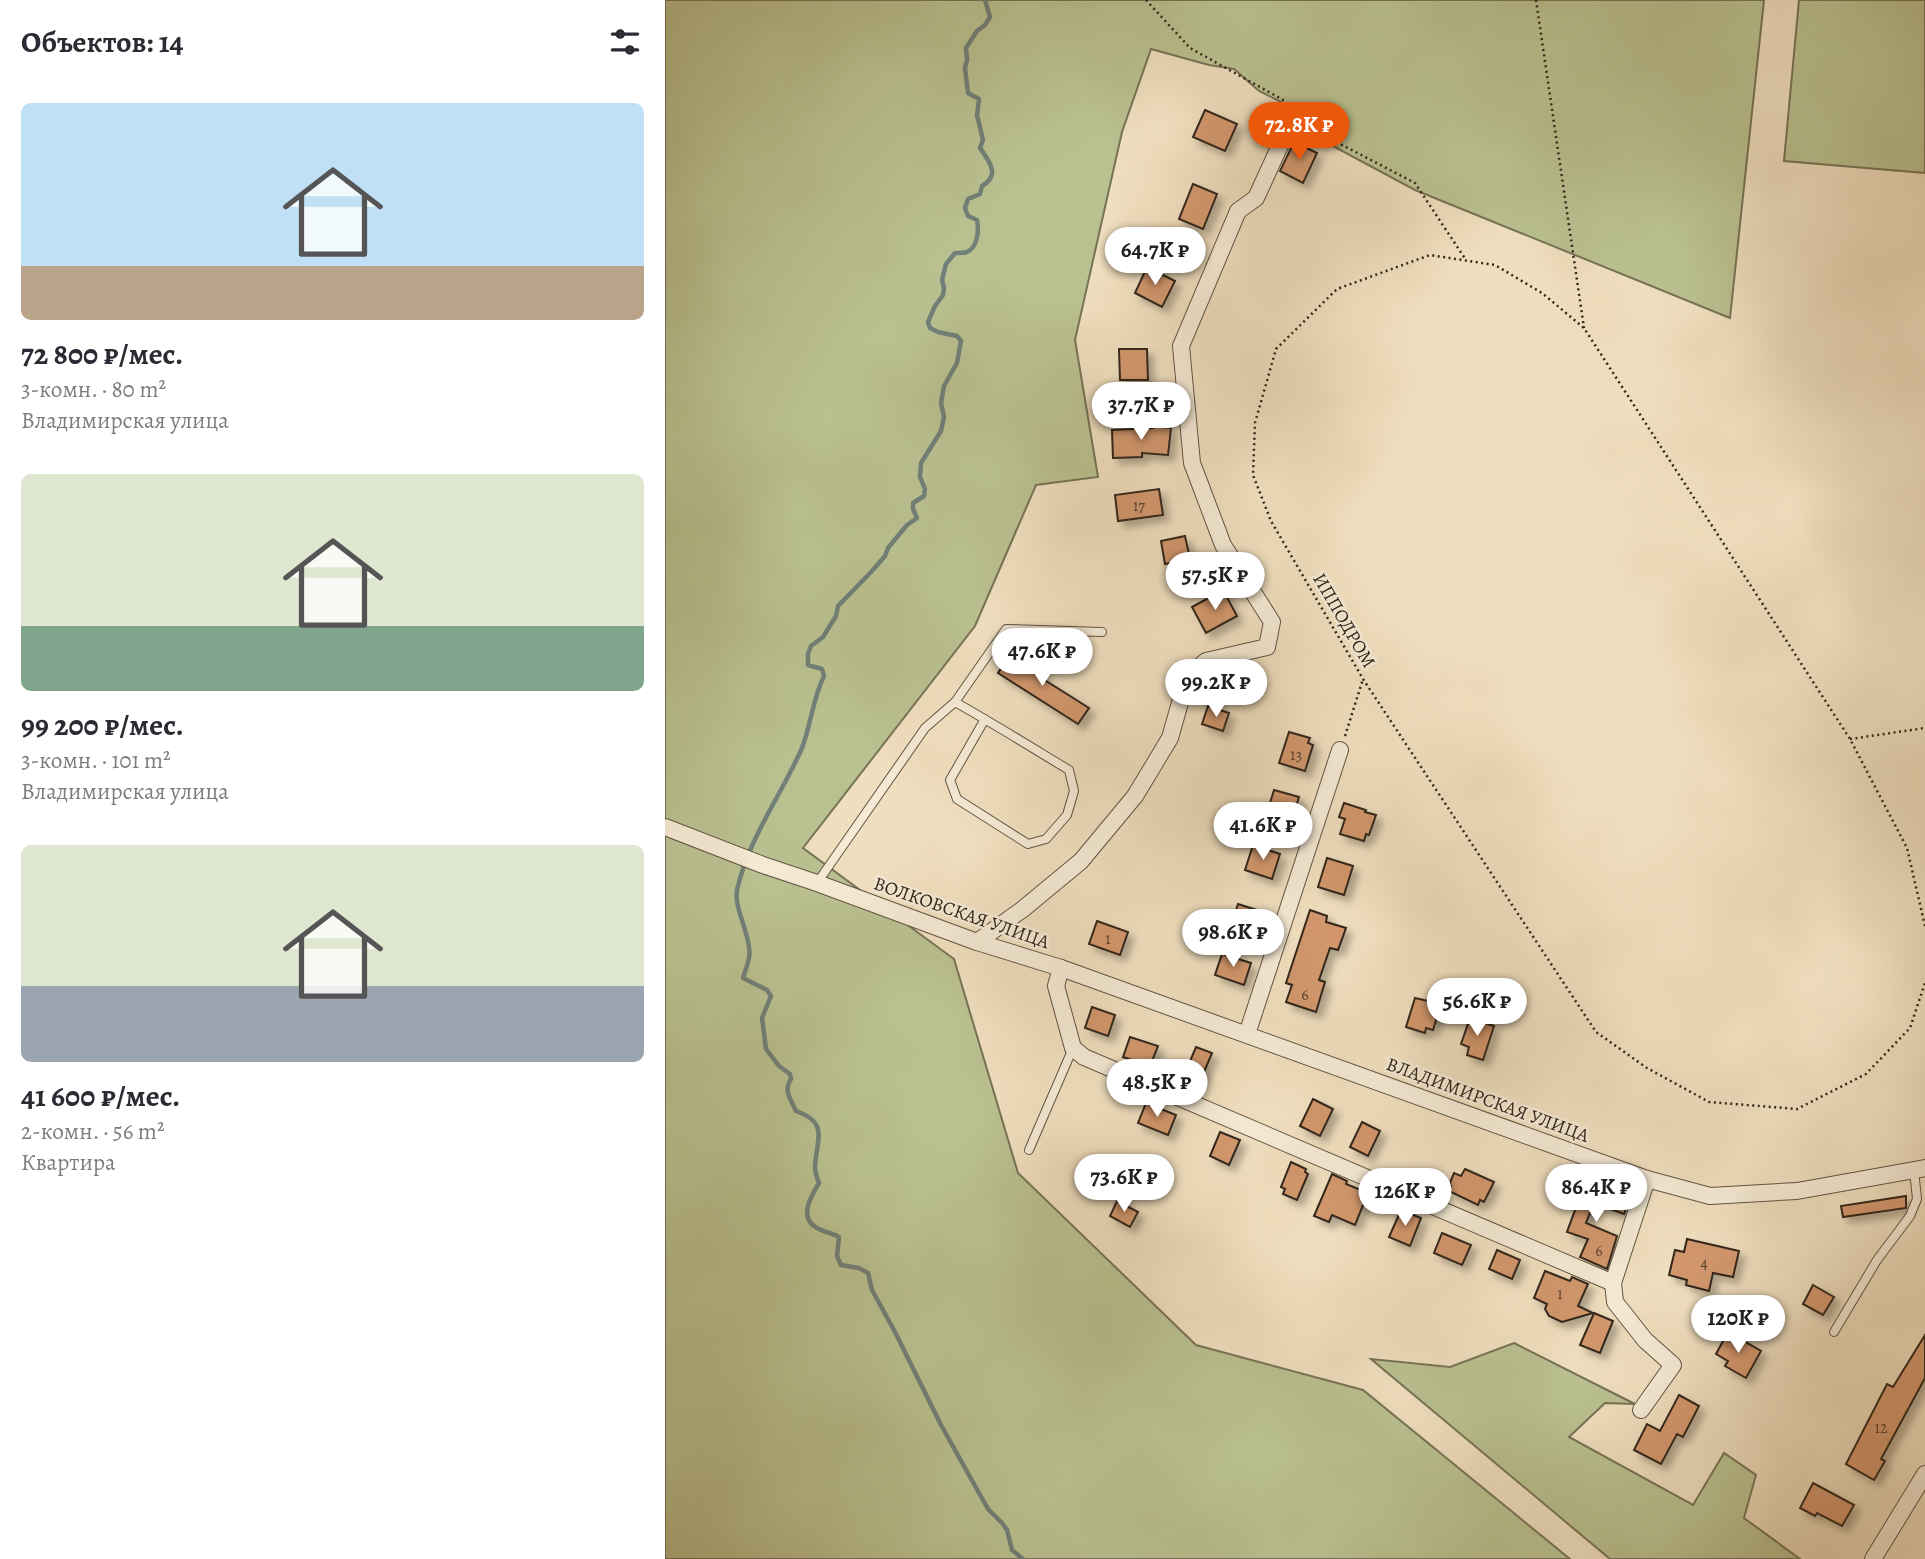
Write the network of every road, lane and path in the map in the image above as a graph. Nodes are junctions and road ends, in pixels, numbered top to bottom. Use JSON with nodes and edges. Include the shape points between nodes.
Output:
{"nodes":[{"id":1,"x":1146,"y":0,"type":"edge"},
{"id":2,"x":1536,"y":0,"type":"edge"},
{"id":3,"x":1288,"y":128,"type":"dead end"},
{"id":4,"x":1466,"y":260,"type":"junction"},
{"id":5,"x":1584,"y":328,"type":"junction"},
{"id":6,"x":1102,"y":632,"type":"dead end"},
{"id":7,"x":1363,"y":679,"type":"junction"},
{"id":8,"x":955,"y":702,"type":"junction"},
{"id":9,"x":985,"y":719,"type":"junction"},
{"id":10,"x":1925,"y":728,"type":"edge"},
{"id":11,"x":1850,"y":739,"type":"junction"},
{"id":12,"x":1340,"y":750,"type":"joint"},
{"id":13,"x":665,"y":827,"type":"edge"},
{"id":14,"x":817,"y":883,"type":"junction"},
{"id":15,"x":1925,"y":926,"type":"edge"},
{"id":16,"x":977,"y":942,"type":"junction"},
{"id":17,"x":1061,"y":968,"type":"junction"},
{"id":18,"x":1925,"y":983,"type":"edge"},
{"id":19,"x":1247,"y":1034,"type":"junction"},
{"id":20,"x":1073,"y":1048,"type":"junction"},
{"id":21,"x":1029,"y":1150,"type":"dead end"},
{"id":22,"x":1919,"y":1169,"type":"edge"},
{"id":23,"x":1647,"y":1180,"type":"junction"},
{"id":24,"x":1613,"y":1283,"type":"junction"},
{"id":25,"x":1834,"y":1332,"type":"dead end"},
{"id":26,"x":1641,"y":1410,"type":"dead end"},
{"id":27,"x":1925,"y":1474,"type":"edge"},
{"id":28,"x":1873,"y":1559,"type":"edge"}],
"edges":[{"from":1,"to":4,"type":"path","via":[[1190,48],[1285,101],[1292,119],[1415,183]]},
{"from":2,"to":5,"type":"path"},
{"from":3,"to":16,"type":"street","via":[[1256,198],[1238,211],[1181,346],[1192,463],[1223,545],[1272,622],[1267,647],[1206,661],[1187,678],[1170,738],[1135,796],[1081,861]]},
{"from":4,"to":5,"type":"path","name":"ИППОДРОМ","via":[[1495,264],[1542,293]]},
{"from":4,"to":7,"type":"path","name":"ИППОДРОМ","via":[[1430,255],[1337,289],[1276,349],[1255,423],[1253,475],[1271,520]]},
{"from":5,"to":11,"type":"path","name":"ИППОДРОМ"},
{"from":6,"to":8,"type":"lane","via":[[1006,629]]},
{"from":7,"to":12,"type":"path"},
{"from":7,"to":18,"type":"path","name":"ИППОДРОМ","via":[[1596,1032],[1647,1068],[1709,1102],[1797,1108],[1866,1074],[1910,1028]]},
{"from":8,"to":9,"type":"lane"},
{"from":8,"to":14,"type":"lane","via":[[925,728]]},
{"from":9,"to":9,"type":"lane","via":[[1069,771],[1074,791],[1067,815],[1046,839],[1028,844],[957,799],[950,780]]},
{"from":10,"to":11,"type":"path"},
{"from":11,"to":15,"type":"path","name":"ИППОДРОМ","via":[[1907,848]]},
{"from":12,"to":19,"type":"street"},
{"from":13,"to":14,"type":"street","name":"ВОЛКОВСКАЯ УЛИЦА"},
{"from":14,"to":16,"type":"street","name":"ВОЛКОВСКАЯ УЛИЦА"},
{"from":16,"to":17,"type":"street","name":"ВОЛКОВСКАЯ УЛИЦА"},
{"from":17,"to":19,"type":"street","name":"ВОЛКОВСКАЯ УЛИЦА"},
{"from":17,"to":20,"type":"street","via":[[1056,986]]},
{"from":19,"to":23,"type":"street","name":"ВЛАДИМИРСКАЯ УЛИЦА"},
{"from":20,"to":21,"type":"lane"},
{"from":20,"to":24,"type":"street","via":[[1084,1058]]},
{"from":22,"to":23,"type":"street","name":"ВЛАДИМИРСКАЯ УЛИЦА","via":[[1797,1191],[1710,1196]]},
{"from":22,"to":25,"type":"lane","via":[[1917,1199],[1910,1216]]},
{"from":23,"to":24,"type":"street"},
{"from":24,"to":26,"type":"street","via":[[1615,1302],[1645,1340],[1673,1364]]},
{"from":27,"to":28,"type":"street"}]}
